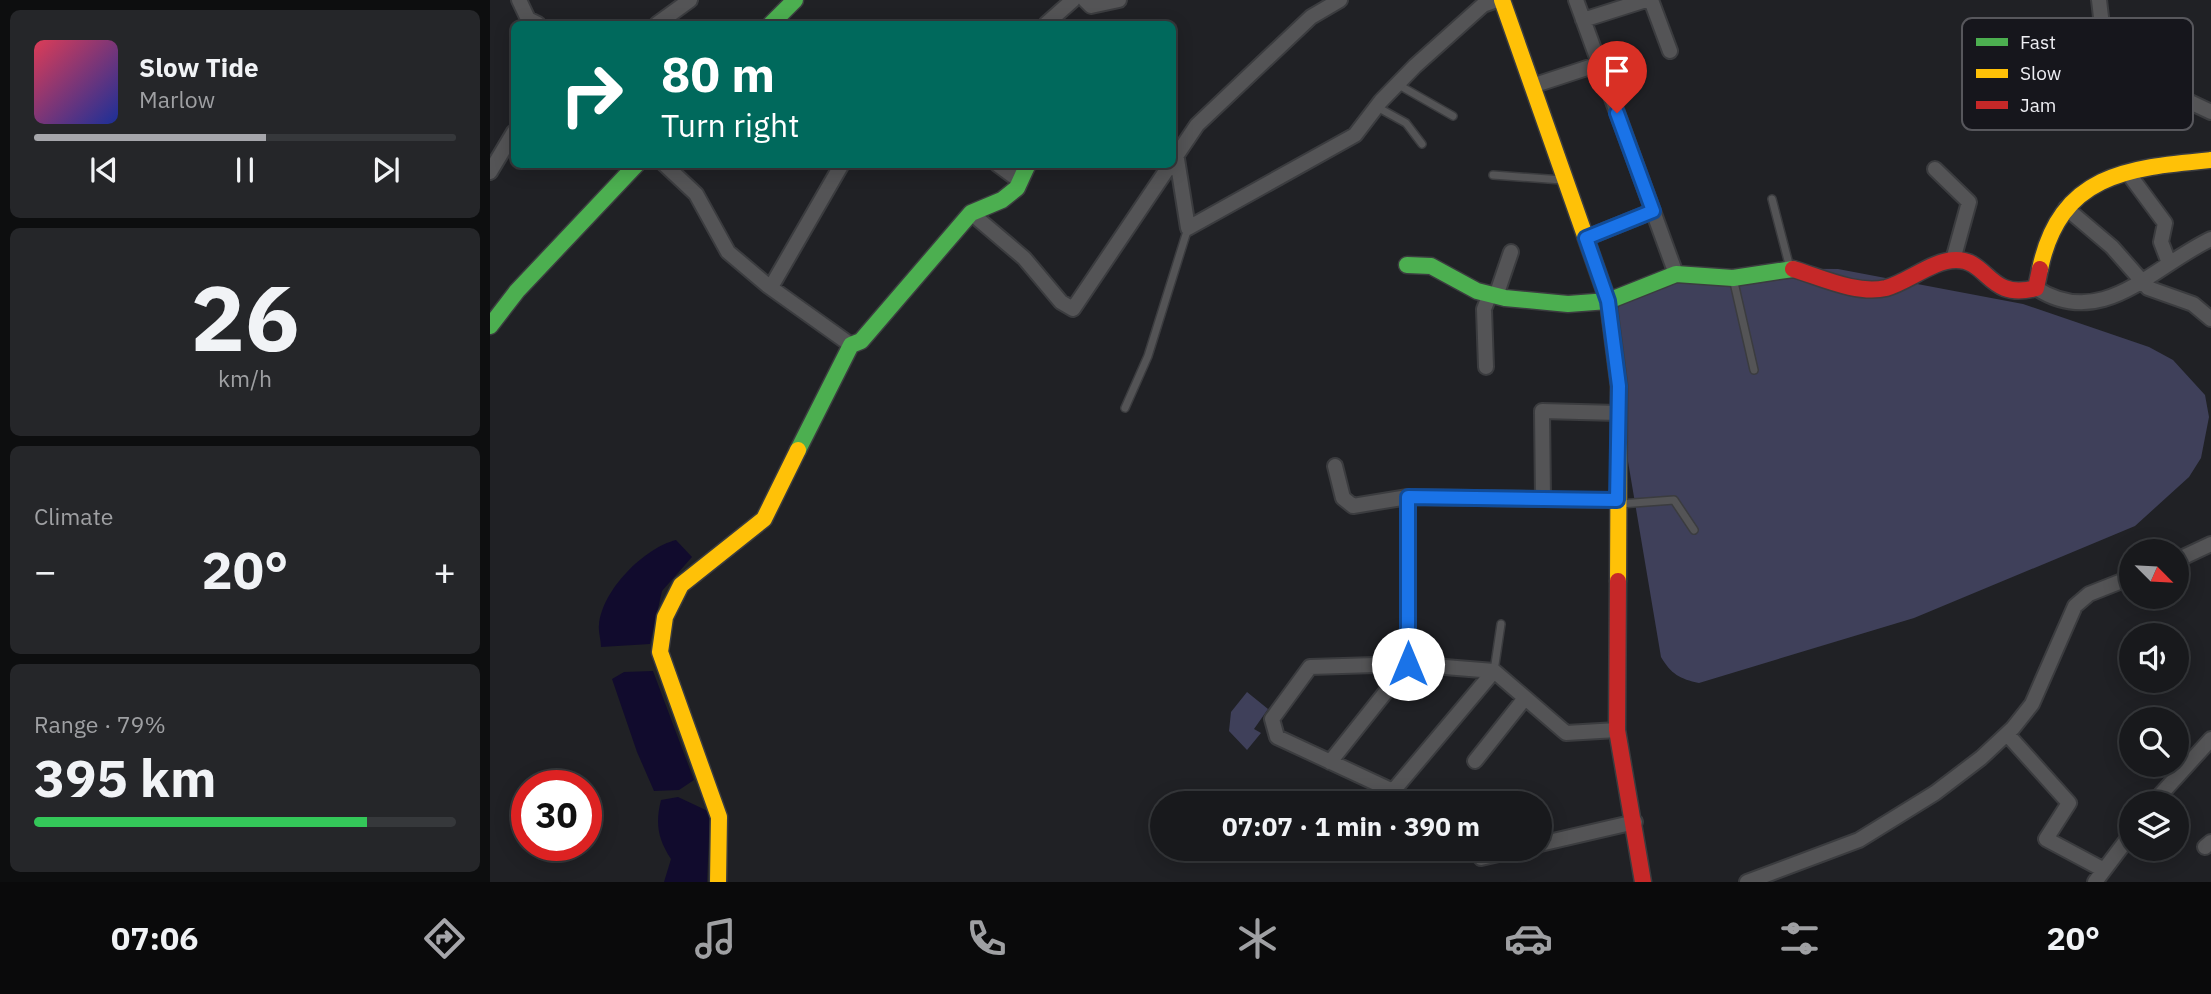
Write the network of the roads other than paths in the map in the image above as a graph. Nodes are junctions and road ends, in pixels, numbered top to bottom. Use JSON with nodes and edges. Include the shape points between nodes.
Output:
{"nodes":[{"id":1,"x":519,"y":0,"type":"edge"},
{"id":2,"x":690,"y":0,"type":"edge"},
{"id":3,"x":794,"y":0,"type":"edge"},
{"id":4,"x":1074,"y":0,"type":"edge"},
{"id":5,"x":1119,"y":0,"type":"edge"},
{"id":6,"x":1340,"y":0,"type":"edge"},
{"id":7,"x":1500,"y":0,"type":"edge"},
{"id":8,"x":1576,"y":0,"type":"edge"},
{"id":9,"x":1649,"y":0,"type":"edge"},
{"id":10,"x":2099,"y":0,"type":"edge"},
{"id":11,"x":2101,"y":18,"type":"edge"},
{"id":12,"x":1583,"y":20,"type":"junction"},
{"id":13,"x":532,"y":21,"type":"edge"},
{"id":14,"x":661,"y":21,"type":"edge"},
{"id":15,"x":774,"y":21,"type":"edge"},
{"id":16,"x":1050,"y":21,"type":"edge"},
{"id":17,"x":1670,"y":51,"type":"dead end"},
{"id":18,"x":1599,"y":64,"type":"junction"},
{"id":19,"x":1397,"y":84,"type":"junction"},
{"id":20,"x":1532,"y":86,"type":"junction"},
{"id":21,"x":2193,"y":103,"type":"edge"},
{"id":22,"x":1377,"y":107,"type":"junction"},
{"id":23,"x":2211,"y":112,"type":"edge"},
{"id":24,"x":1453,"y":116,"type":"dead end"},
{"id":25,"x":511,"y":136,"type":"edge"},
{"id":26,"x":1422,"y":144,"type":"dead end"},
{"id":27,"x":496,"y":154,"type":"edge"},
{"id":28,"x":1177,"y":159,"type":"joint"},
{"id":29,"x":2211,"y":160,"type":"edge"},
{"id":30,"x":633,"y":168,"type":"edge"},
{"id":31,"x":668,"y":168,"type":"edge"},
{"id":32,"x":840,"y":168,"type":"edge"},
{"id":33,"x":1002,"y":168,"type":"edge"},
{"id":34,"x":1026,"y":168,"type":"edge"},
{"id":35,"x":1171,"y":168,"type":"edge"},
{"id":36,"x":1935,"y":169,"type":"dead end"},
{"id":37,"x":490,"y":173,"type":"edge"},
{"id":38,"x":2129,"y":173,"type":"junction"},
{"id":39,"x":1493,"y":175,"type":"dead end"},
{"id":40,"x":1020,"y":181,"type":"junction"},
{"id":41,"x":1566,"y":181,"type":"junction"},
{"id":42,"x":1772,"y":199,"type":"dead end"},
{"id":43,"x":2066,"y":208,"type":"junction"},
{"id":44,"x":1653,"y":211,"type":"junction"},
{"id":45,"x":971,"y":212,"type":"junction"},
{"id":46,"x":1188,"y":228,"type":"junction"},
{"id":47,"x":1586,"y":238,"type":"junction"},
{"id":48,"x":2211,"y":239,"type":"edge"},
{"id":49,"x":1511,"y":253,"type":"dead end"},
{"id":50,"x":1953,"y":260,"type":"junction"},
{"id":51,"x":2169,"y":263,"type":"junction"},
{"id":52,"x":1407,"y":265,"type":"dead end"},
{"id":53,"x":1790,"y":268,"type":"junction"},
{"id":54,"x":1676,"y":274,"type":"junction"},
{"id":55,"x":1733,"y":278,"type":"junction"},
{"id":56,"x":2141,"y":280,"type":"junction"},
{"id":57,"x":771,"y":288,"type":"junction"},
{"id":58,"x":2036,"y":288,"type":"junction"},
{"id":59,"x":1493,"y":295,"type":"junction"},
{"id":60,"x":1608,"y":301,"type":"junction"},
{"id":61,"x":2211,"y":319,"type":"edge"},
{"id":62,"x":490,"y":326,"type":"edge"},
{"id":63,"x":851,"y":345,"type":"junction"},
{"id":64,"x":1486,"y":367,"type":"dead end"},
{"id":65,"x":1754,"y":370,"type":"dead end"},
{"id":66,"x":1125,"y":408,"type":"dead end"},
{"id":67,"x":1618,"y":413,"type":"junction"},
{"id":68,"x":1335,"y":466,"type":"dead end"},
{"id":69,"x":1408,"y":497,"type":"junction"},
{"id":70,"x":1543,"y":499,"type":"junction"},
{"id":71,"x":1617,"y":502,"type":"junction"},
{"id":72,"x":1694,"y":530,"type":"dead end"},
{"id":73,"x":2211,"y":544,"type":"edge"},
{"id":74,"x":2189,"y":554,"type":"edge"},
{"id":75,"x":2119,"y":583,"type":"edge"},
{"id":76,"x":1502,"y":624,"type":"dead end"},
{"id":77,"x":1408,"y":664,"type":"junction"},
{"id":78,"x":1494,"y":671,"type":"junction"},
{"id":79,"x":1525,"y":698,"type":"junction"},
{"id":80,"x":1617,"y":730,"type":"junction"},
{"id":81,"x":2007,"y":734,"type":"junction"},
{"id":82,"x":2211,"y":739,"type":"edge"},
{"id":83,"x":1475,"y":761,"type":"dead end"},
{"id":84,"x":1330,"y":762,"type":"junction"},
{"id":85,"x":2164,"y":791,"type":"edge"},
{"id":86,"x":1634,"y":822,"type":"junction"},
{"id":87,"x":1552,"y":841,"type":"edge"},
{"id":88,"x":2119,"y":850,"type":"edge"},
{"id":89,"x":2100,"y":876,"type":"edge"},
{"id":90,"x":718,"y":882,"type":"edge"},
{"id":91,"x":1643,"y":882,"type":"edge"},
{"id":92,"x":1747,"y":882,"type":"edge"}],
"edges":[{"from":1,"to":13,"type":"street"},
{"from":2,"to":14,"type":"street"},
{"from":3,"to":15,"type":"street"},
{"from":4,"to":5,"type":"street","via":[[1091,6]]},
{"from":4,"to":16,"type":"street"},
{"from":6,"to":28,"type":"street","via":[[1311,18],[1197,125]]},
{"from":7,"to":19,"type":"street","via":[[1483,5]]},
{"from":7,"to":20,"type":"street"},
{"from":8,"to":12,"type":"street"},
{"from":9,"to":12,"type":"street"},
{"from":9,"to":17,"type":"street"},
{"from":10,"to":11,"type":"street"},
{"from":12,"to":18,"type":"street"},
{"from":18,"to":20,"type":"street"},
{"from":18,"to":44,"type":"street"},
{"from":19,"to":22,"type":"street"},
{"from":19,"to":24,"type":"lane"},
{"from":20,"to":41,"type":"street"},
{"from":21,"to":23,"type":"street"},
{"from":22,"to":26,"type":"lane","via":[[1406,123]]},
{"from":22,"to":46,"type":"street","via":[[1355,135]]},
{"from":25,"to":27,"type":"street"},
{"from":27,"to":37,"type":"street"},
{"from":28,"to":46,"type":"street"},
{"from":29,"to":38,"type":"street"},
{"from":30,"to":62,"type":"street","via":[[517,291]]},
{"from":31,"to":57,"type":"street","via":[[696,194],[728,252]]},
{"from":32,"to":57,"type":"street"},
{"from":33,"to":40,"type":"street"},
{"from":34,"to":40,"type":"street"},
{"from":35,"to":45,"type":"street","via":[[1073,309],[1060,302],[1024,258]]},
{"from":36,"to":50,"type":"street","via":[[1969,202]]},
{"from":38,"to":43,"type":"street","via":[[2087,188]]},
{"from":38,"to":51,"type":"street","via":[[2165,223],[2161,242]]},
{"from":39,"to":41,"type":"lane"},
{"from":40,"to":45,"type":"street","via":[[1002,200]]},
{"from":41,"to":47,"type":"street"},
{"from":42,"to":53,"type":"lane"},
{"from":43,"to":56,"type":"street","via":[[2112,247]]},
{"from":43,"to":58,"type":"street","via":[[2051,230]]},
{"from":44,"to":47,"type":"street"},
{"from":44,"to":54,"type":"street"},
{"from":45,"to":63,"type":"street","via":[[860,341]]},
{"from":46,"to":66,"type":"lane","via":[[1148,356]]},
{"from":47,"to":60,"type":"street"},
{"from":48,"to":51,"type":"street"},
{"from":49,"to":59,"type":"street"},
{"from":50,"to":53,"type":"street","via":[[1885,288],[1863,289]]},
{"from":50,"to":58,"type":"street","via":[[1969,262],[1997,286],[2018,293]]},
{"from":51,"to":56,"type":"street"},
{"from":52,"to":59,"type":"street","via":[[1431,266]]},
{"from":53,"to":55,"type":"street"},
{"from":54,"to":55,"type":"street"},
{"from":54,"to":60,"type":"street"},
{"from":55,"to":65,"type":"lane"},
{"from":56,"to":58,"type":"street","via":[[2103,302],[2078,305],[2053,300]]},
{"from":56,"to":61,"type":"street","via":[[2148,288],[2193,304]]},
{"from":57,"to":63,"type":"street"},
{"from":59,"to":60,"type":"street","via":[[1568,304]]},
{"from":59,"to":64,"type":"street","via":[[1485,309]]},
{"from":60,"to":67,"type":"street"},
{"from":63,"to":90,"type":"street","via":[[764,519],[681,585],[665,617],[660,652],[719,817]]},
{"from":67,"to":70,"type":"street","via":[[1542,411]]},
{"from":67,"to":71,"type":"street"},
{"from":68,"to":69,"type":"street","via":[[1343,498],[1353,506]]},
{"from":69,"to":70,"type":"street"},
{"from":69,"to":77,"type":"street"},
{"from":70,"to":71,"type":"street"},
{"from":71,"to":72,"type":"lane","via":[[1674,500]]},
{"from":71,"to":80,"type":"street"},
{"from":73,"to":74,"type":"street"},
{"from":75,"to":81,"type":"street","via":[[2089,594],[2075,606],[2032,704]]},
{"from":76,"to":78,"type":"lane"},
{"from":77,"to":78,"type":"street"},
{"from":77,"to":84,"type":"street"},
{"from":77,"to":84,"type":"street","via":[[1310,667],[1272,719],[1277,737]]},
{"from":78,"to":79,"type":"street"},
{"from":78,"to":84,"type":"street","via":[[1393,791]]},
{"from":79,"to":80,"type":"street","via":[[1566,733]]},
{"from":79,"to":83,"type":"street"},
{"from":80,"to":86,"type":"street"},
{"from":81,"to":89,"type":"street","via":[[2069,803],[2046,839]]},
{"from":81,"to":92,"type":"street","via":[[1935,793],[1858,839]]},
{"from":82,"to":85,"type":"street"},
{"from":86,"to":87,"type":"street"},
{"from":86,"to":91,"type":"street"},
{"from":88,"to":89,"type":"street"}]}
